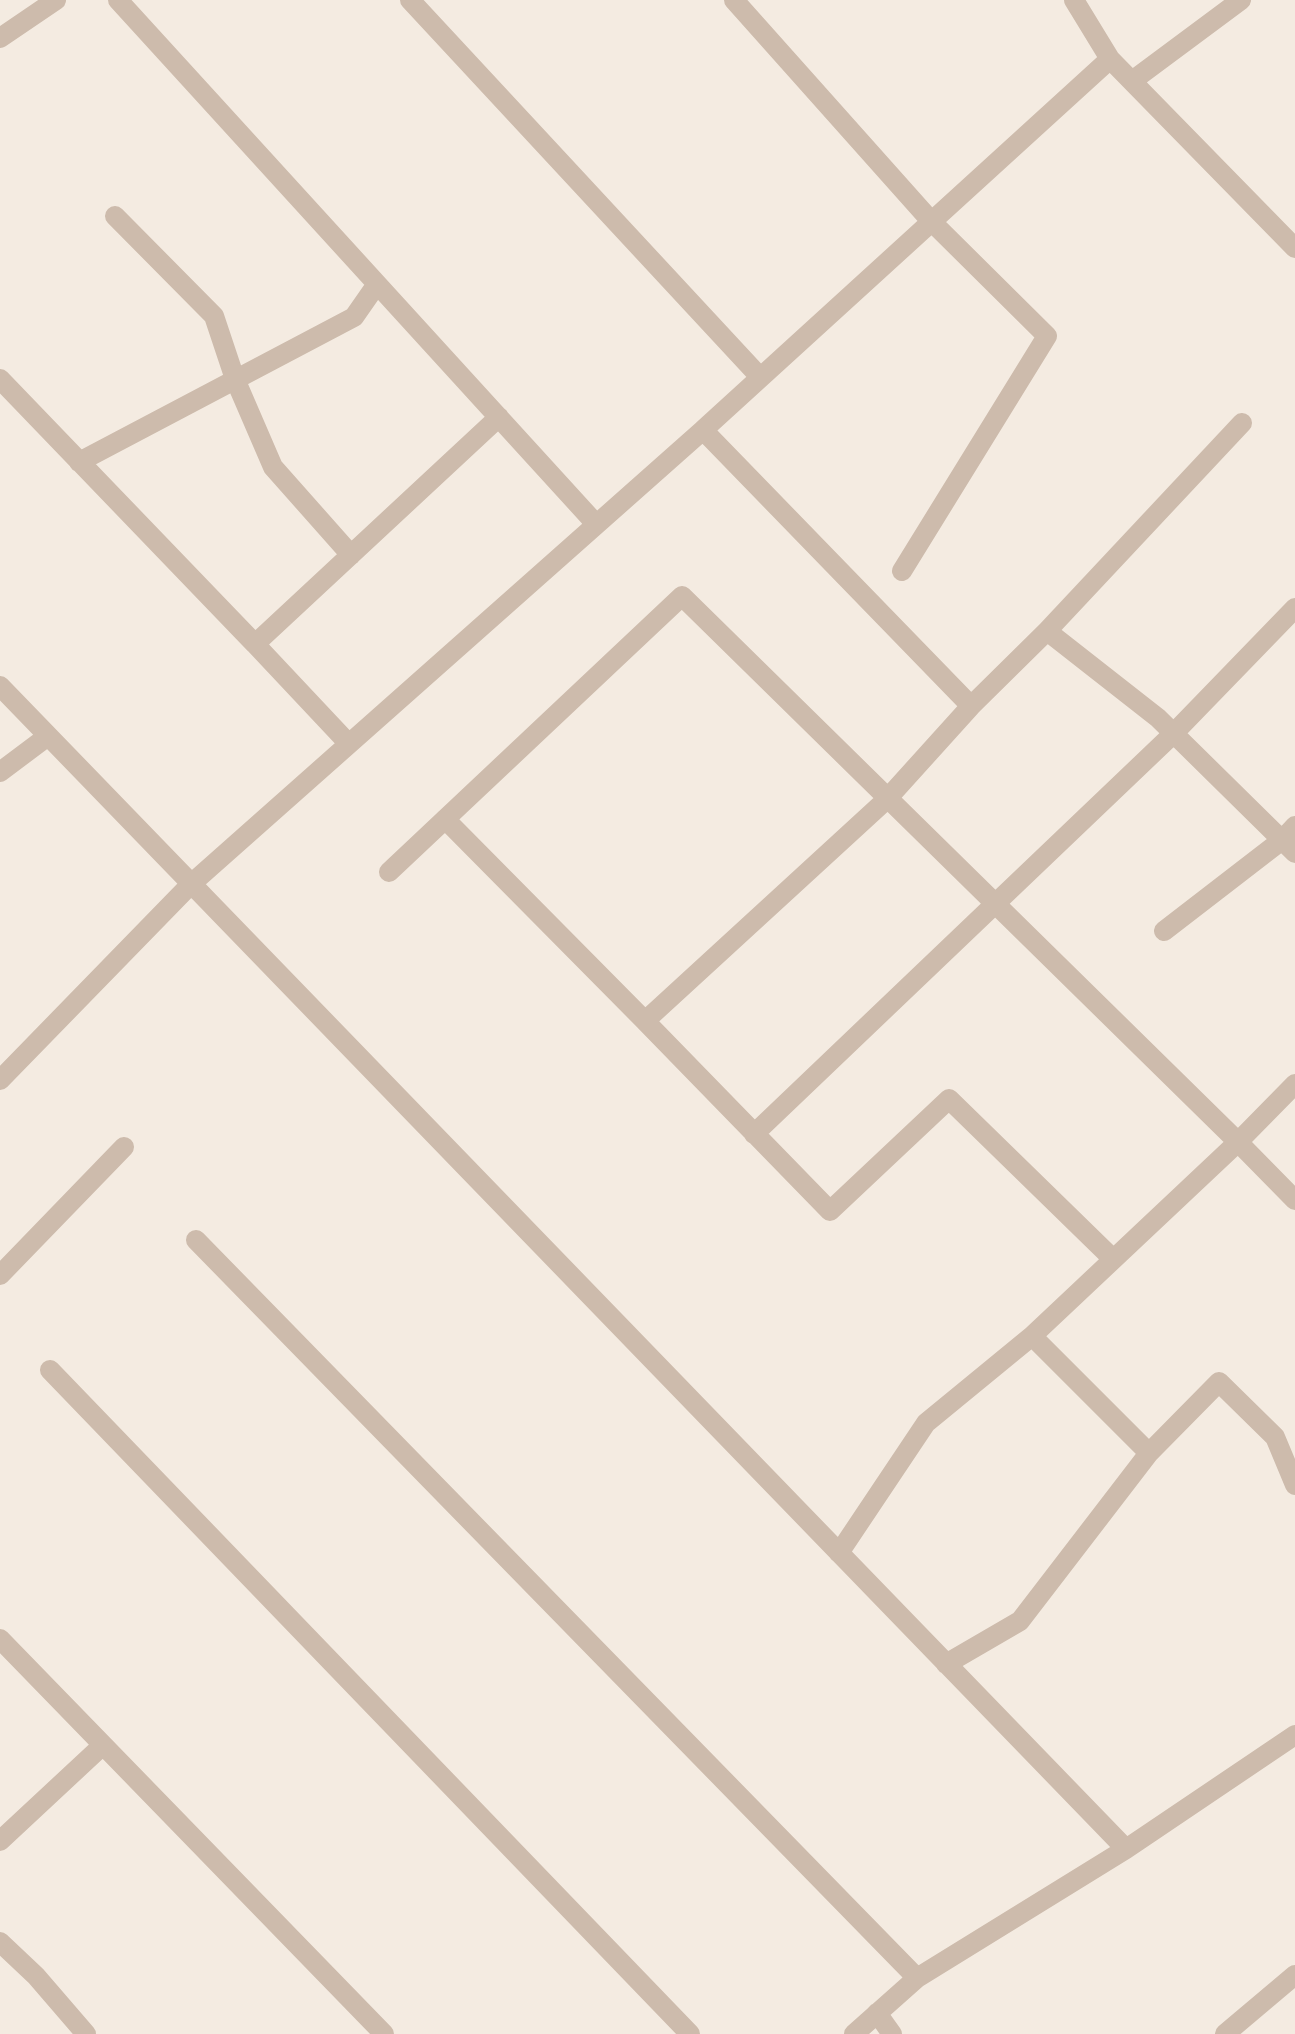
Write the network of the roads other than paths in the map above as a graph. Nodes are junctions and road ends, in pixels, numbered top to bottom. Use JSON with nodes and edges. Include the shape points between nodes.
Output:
{"nodes":[{"id":1,"x":56,"y":0,"type":"edge"},
{"id":2,"x":118,"y":0,"type":"edge"},
{"id":3,"x":410,"y":0,"type":"edge"},
{"id":4,"x":734,"y":0,"type":"edge"},
{"id":5,"x":1074,"y":0,"type":"edge"},
{"id":6,"x":1241,"y":0,"type":"edge"},
{"id":7,"x":0,"y":38,"type":"edge"},
{"id":8,"x":1110,"y":59,"type":"junction"},
{"id":9,"x":1132,"y":81,"type":"junction"},
{"id":10,"x":115,"y":216,"type":"dead end"},
{"id":11,"x":931,"y":221,"type":"junction"},
{"id":12,"x":1295,"y":248,"type":"edge"},
{"id":13,"x":377,"y":284,"type":"junction"},
{"id":14,"x":760,"y":377,"type":"junction"},
{"id":15,"x":0,"y":379,"type":"edge"},
{"id":16,"x":235,"y":379,"type":"junction"},
{"id":17,"x":499,"y":417,"type":"junction"},
{"id":18,"x":1242,"y":423,"type":"dead end"},
{"id":19,"x":703,"y":430,"type":"junction"},
{"id":20,"x":79,"y":462,"type":"junction"},
{"id":21,"x":596,"y":524,"type":"junction"},
{"id":22,"x":351,"y":555,"type":"junction"},
{"id":23,"x":902,"y":571,"type":"dead end"},
{"id":24,"x":1295,"y":608,"type":"edge"},
{"id":25,"x":1047,"y":631,"type":"junction"},
{"id":26,"x":255,"y":644,"type":"junction"},
{"id":27,"x":0,"y":686,"type":"edge"},
{"id":28,"x":971,"y":706,"type":"junction"},
{"id":29,"x":1173,"y":734,"type":"junction"},
{"id":30,"x":48,"y":736,"type":"junction"},
{"id":31,"x":349,"y":744,"type":"junction"},
{"id":32,"x":0,"y":772,"type":"edge"},
{"id":33,"x":887,"y":799,"type":"junction"},
{"id":34,"x":445,"y":819,"type":"junction"},
{"id":35,"x":1291,"y":840,"type":"edge"},
{"id":36,"x":389,"y":872,"type":"dead end"},
{"id":37,"x":190,"y":885,"type":"junction"},
{"id":38,"x":995,"y":906,"type":"junction"},
{"id":39,"x":1164,"y":931,"type":"dead end"},
{"id":40,"x":645,"y":1021,"type":"junction"},
{"id":41,"x":0,"y":1080,"type":"edge"},
{"id":42,"x":1295,"y":1084,"type":"edge"},
{"id":43,"x":754,"y":1134,"type":"junction"},
{"id":44,"x":1238,"y":1142,"type":"junction"},
{"id":45,"x":124,"y":1147,"type":"dead end"},
{"id":46,"x":1295,"y":1200,"type":"edge"},
{"id":47,"x":196,"y":1240,"type":"dead end"},
{"id":48,"x":1113,"y":1259,"type":"junction"},
{"id":49,"x":0,"y":1275,"type":"edge"},
{"id":50,"x":1032,"y":1336,"type":"junction"},
{"id":51,"x":50,"y":1370,"type":"dead end"},
{"id":52,"x":1149,"y":1453,"type":"junction"},
{"id":53,"x":1295,"y":1485,"type":"edge"},
{"id":54,"x":839,"y":1553,"type":"junction"},
{"id":55,"x":0,"y":1639,"type":"edge"},
{"id":56,"x":946,"y":1664,"type":"junction"},
{"id":57,"x":1295,"y":1735,"type":"edge"},
{"id":58,"x":103,"y":1745,"type":"junction"},
{"id":59,"x":0,"y":1841,"type":"edge"},
{"id":60,"x":1126,"y":1849,"type":"junction"},
{"id":61,"x":0,"y":1942,"type":"edge"},
{"id":62,"x":1295,"y":1975,"type":"edge"},
{"id":63,"x":917,"y":1978,"type":"junction"},
{"id":64,"x":877,"y":2013,"type":"junction"},
{"id":65,"x":86,"y":2034,"type":"edge"},
{"id":66,"x":384,"y":2034,"type":"edge"},
{"id":67,"x":690,"y":2034,"type":"edge"},
{"id":68,"x":854,"y":2034,"type":"edge"},
{"id":69,"x":892,"y":2034,"type":"edge"},
{"id":70,"x":1225,"y":2034,"type":"edge"}],
"edges":[{"from":1,"to":7,"type":"street"},
{"from":2,"to":13,"type":"street"},
{"from":3,"to":14,"type":"street"},
{"from":4,"to":11,"type":"street"},
{"from":5,"to":8,"type":"street"},
{"from":6,"to":9,"type":"street"},
{"from":8,"to":9,"type":"street"},
{"from":8,"to":11,"type":"street"},
{"from":9,"to":12,"type":"street"},
{"from":10,"to":16,"type":"street","via":[[214,316]]},
{"from":11,"to":14,"type":"street"},
{"from":11,"to":23,"type":"street","via":[[1047,336]]},
{"from":13,"to":16,"type":"street","via":[[354,317]]},
{"from":13,"to":17,"type":"street"},
{"from":14,"to":19,"type":"street"},
{"from":15,"to":20,"type":"street"},
{"from":16,"to":20,"type":"street"},
{"from":16,"to":22,"type":"street","via":[[273,467]]},
{"from":17,"to":21,"type":"street"},
{"from":17,"to":22,"type":"street"},
{"from":18,"to":25,"type":"street"},
{"from":19,"to":21,"type":"street"},
{"from":19,"to":28,"type":"street"},
{"from":20,"to":26,"type":"street"},
{"from":21,"to":31,"type":"street"},
{"from":22,"to":26,"type":"street"},
{"from":24,"to":29,"type":"street"},
{"from":25,"to":28,"type":"street"},
{"from":25,"to":29,"type":"street"},
{"from":26,"to":31,"type":"street"},
{"from":27,"to":30,"type":"street"},
{"from":28,"to":33,"type":"street"},
{"from":29,"to":35,"type":"street"},
{"from":29,"to":38,"type":"street"},
{"from":30,"to":32,"type":"street"},
{"from":30,"to":37,"type":"street"},
{"from":31,"to":37,"type":"street"},
{"from":33,"to":34,"type":"street","via":[[682,596]]},
{"from":33,"to":38,"type":"street"},
{"from":33,"to":40,"type":"street"},
{"from":34,"to":36,"type":"street"},
{"from":34,"to":40,"type":"street"},
{"from":35,"to":39,"type":"street"},
{"from":37,"to":41,"type":"street"},
{"from":37,"to":54,"type":"street"},
{"from":38,"to":43,"type":"street"},
{"from":38,"to":44,"type":"street"},
{"from":40,"to":43,"type":"street"},
{"from":42,"to":44,"type":"street"},
{"from":43,"to":48,"type":"street","via":[[830,1211],[949,1099]]},
{"from":44,"to":46,"type":"street"},
{"from":44,"to":48,"type":"street"},
{"from":45,"to":49,"type":"street"},
{"from":47,"to":63,"type":"street"},
{"from":48,"to":50,"type":"street"},
{"from":50,"to":52,"type":"street"},
{"from":50,"to":54,"type":"street","via":[[926,1423]]},
{"from":51,"to":67,"type":"street"},
{"from":52,"to":53,"type":"street","via":[[1219,1382],[1275,1437]]},
{"from":52,"to":56,"type":"street","via":[[1020,1621]]},
{"from":54,"to":56,"type":"street"},
{"from":55,"to":58,"type":"street"},
{"from":56,"to":60,"type":"street"},
{"from":57,"to":60,"type":"street"},
{"from":58,"to":59,"type":"street"},
{"from":58,"to":66,"type":"street"},
{"from":60,"to":63,"type":"street"},
{"from":61,"to":65,"type":"street"},
{"from":62,"to":70,"type":"street"},
{"from":63,"to":64,"type":"street"},
{"from":64,"to":68,"type":"street"},
{"from":64,"to":69,"type":"street"}]}
